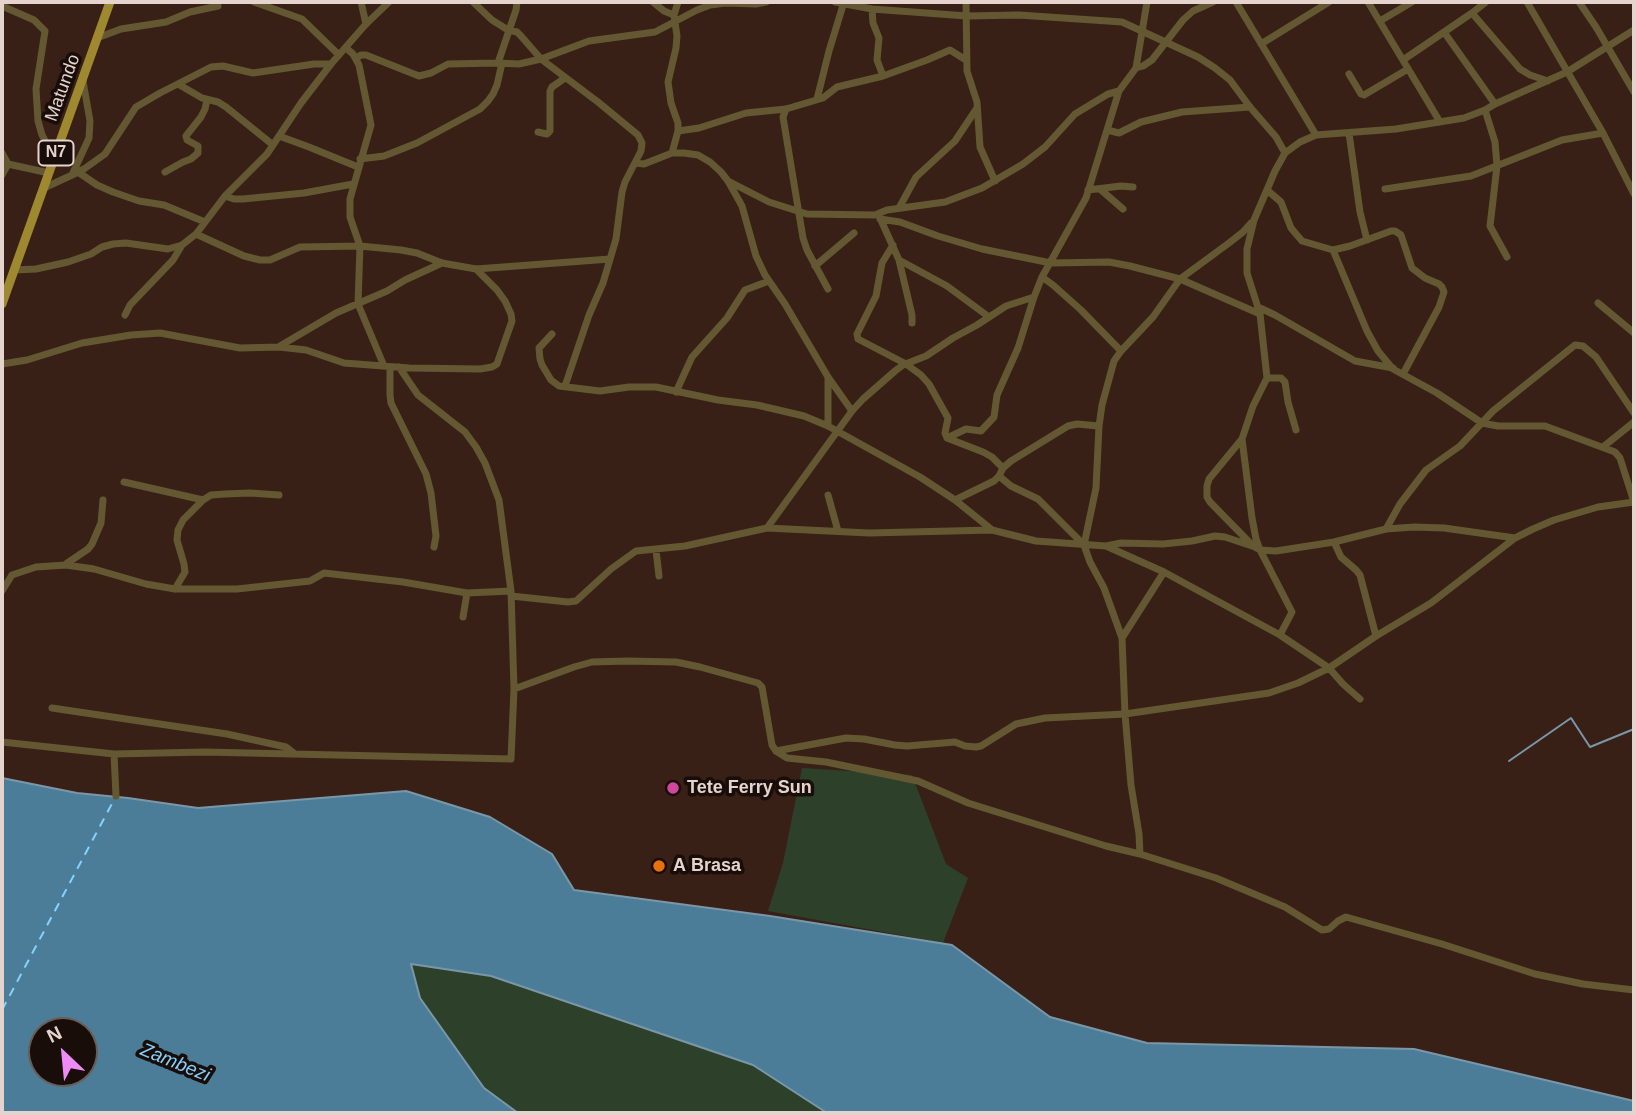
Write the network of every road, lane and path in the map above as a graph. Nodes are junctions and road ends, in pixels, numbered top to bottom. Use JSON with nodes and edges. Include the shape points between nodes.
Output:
{"nodes":[{"id":1,"x":110,"y":2,"type":"edge"},
{"id":2,"x":254,"y":2,"type":"edge"},
{"id":3,"x":361,"y":2,"type":"edge"},
{"id":4,"x":389,"y":2,"type":"edge"},
{"id":5,"x":473,"y":2,"type":"edge"},
{"id":6,"x":517,"y":2,"type":"edge"},
{"id":7,"x":653,"y":2,"type":"edge"},
{"id":8,"x":678,"y":2,"type":"edge"},
{"id":9,"x":766,"y":2,"type":"edge"},
{"id":10,"x":841,"y":2,"type":"edge"},
{"id":11,"x":966,"y":2,"type":"edge"},
{"id":12,"x":1147,"y":2,"type":"edge"},
{"id":13,"x":1213,"y":2,"type":"edge"},
{"id":14,"x":1236,"y":2,"type":"edge"},
{"id":15,"x":1329,"y":2,"type":"edge"},
{"id":16,"x":1368,"y":2,"type":"edge"},
{"id":17,"x":1412,"y":2,"type":"edge"},
{"id":18,"x":1486,"y":2,"type":"edge"},
{"id":19,"x":1527,"y":2,"type":"edge"},
{"id":20,"x":1579,"y":2,"type":"edge"},
{"id":21,"x":2,"y":6,"type":"edge"},
{"id":22,"x":218,"y":6,"type":"dead end"},
{"id":23,"x":873,"y":9,"type":"junction"},
{"id":24,"x":1472,"y":13,"type":"junction"},
{"id":25,"x":967,"y":16,"type":"junction"},
{"id":26,"x":674,"y":19,"type":"junction"},
{"id":27,"x":1380,"y":21,"type":"junction"},
{"id":28,"x":366,"y":24,"type":"junction"},
{"id":29,"x":508,"y":30,"type":"junction"},
{"id":30,"x":1142,"y":30,"type":"junction"},
{"id":31,"x":1634,"y":30,"type":"edge"},
{"id":32,"x":1444,"y":32,"type":"junction"},
{"id":33,"x":97,"y":38,"type":"junction"},
{"id":34,"x":1166,"y":42,"type":"junction"},
{"id":35,"x":1261,"y":44,"type":"junction"},
{"id":36,"x":1608,"y":47,"type":"junction"},
{"id":37,"x":345,"y":48,"type":"junction"},
{"id":38,"x":339,"y":55,"type":"junction"},
{"id":39,"x":356,"y":58,"type":"junction"},
{"id":40,"x":541,"y":60,"type":"junction"},
{"id":41,"x":966,"y":60,"type":"junction"},
{"id":42,"x":1403,"y":60,"type":"junction"},
{"id":43,"x":500,"y":63,"type":"junction"},
{"id":44,"x":331,"y":64,"type":"junction"},
{"id":45,"x":1136,"y":68,"type":"junction"},
{"id":46,"x":1408,"y":69,"type":"junction"},
{"id":47,"x":1567,"y":72,"type":"junction"},
{"id":48,"x":1349,"y":74,"type":"dead end"},
{"id":49,"x":883,"y":76,"type":"junction"},
{"id":50,"x":565,"y":78,"type":"junction"},
{"id":51,"x":83,"y":80,"type":"junction"},
{"id":52,"x":1548,"y":81,"type":"junction"},
{"id":53,"x":178,"y":84,"type":"junction"},
{"id":54,"x":1119,"y":91,"type":"junction"},
{"id":55,"x":1634,"y":92,"type":"edge"},
{"id":56,"x":817,"y":99,"type":"junction"},
{"id":57,"x":207,"y":100,"type":"junction"},
{"id":58,"x":1495,"y":104,"type":"junction"},
{"id":59,"x":977,"y":107,"type":"junction"},
{"id":60,"x":1250,"y":107,"type":"junction"},
{"id":61,"x":786,"y":109,"type":"junction"},
{"id":62,"x":1485,"y":110,"type":"junction"},
{"id":63,"x":1440,"y":122,"type":"junction"},
{"id":64,"x":1107,"y":130,"type":"junction"},
{"id":65,"x":678,"y":131,"type":"junction"},
{"id":66,"x":538,"y":132,"type":"dead end"},
{"id":67,"x":1349,"y":133,"type":"junction"},
{"id":68,"x":1603,"y":133,"type":"junction"},
{"id":69,"x":1316,"y":135,"type":"junction"},
{"id":70,"x":279,"y":136,"type":"junction"},
{"id":71,"x":273,"y":145,"type":"junction"},
{"id":72,"x":672,"y":153,"type":"junction"},
{"id":73,"x":1285,"y":153,"type":"junction"},
{"id":74,"x":2,"y":154,"type":"edge"},
{"id":75,"x":54,"y":157,"type":"junction"},
{"id":76,"x":359,"y":163,"type":"junction"},
{"id":77,"x":635,"y":163,"type":"junction"},
{"id":78,"x":8,"y":164,"type":"junction"},
{"id":79,"x":1497,"y":166,"type":"junction"},
{"id":80,"x":165,"y":172,"type":"dead end"},
{"id":81,"x":49,"y":173,"type":"junction"},
{"id":82,"x":75,"y":174,"type":"junction"},
{"id":83,"x":2,"y":175,"type":"edge"},
{"id":84,"x":1631,"y":180,"type":"edge"},
{"id":85,"x":728,"y":181,"type":"junction"},
{"id":86,"x":995,"y":181,"type":"junction"},
{"id":87,"x":353,"y":184,"type":"junction"},
{"id":88,"x":1113,"y":187,"type":"junction"},
{"id":89,"x":1133,"y":187,"type":"dead end"},
{"id":90,"x":44,"y":188,"type":"junction"},
{"id":91,"x":1100,"y":189,"type":"junction"},
{"id":92,"x":1385,"y":189,"type":"dead end"},
{"id":93,"x":1088,"y":190,"type":"junction"},
{"id":94,"x":1268,"y":190,"type":"junction"},
{"id":95,"x":1634,"y":194,"type":"edge"},
{"id":96,"x":225,"y":195,"type":"junction"},
{"id":97,"x":1111,"y":197,"type":"junction"},
{"id":98,"x":899,"y":208,"type":"junction"},
{"id":99,"x":1124,"y":209,"type":"dead end"},
{"id":100,"x":798,"y":212,"type":"junction"},
{"id":101,"x":879,"y":216,"type":"junction"},
{"id":102,"x":1254,"y":220,"type":"junction"},
{"id":103,"x":205,"y":222,"type":"junction"},
{"id":104,"x":855,"y":233,"type":"dead end"},
{"id":105,"x":196,"y":234,"type":"junction"},
{"id":106,"x":1367,"y":240,"type":"junction"},
{"id":107,"x":182,"y":245,"type":"junction"},
{"id":108,"x":893,"y":245,"type":"junction"},
{"id":109,"x":360,"y":246,"type":"junction"},
{"id":110,"x":1333,"y":250,"type":"junction"},
{"id":111,"x":1507,"y":257,"type":"dead end"},
{"id":112,"x":610,"y":258,"type":"junction"},
{"id":113,"x":899,"y":260,"type":"junction"},
{"id":114,"x":442,"y":263,"type":"junction"},
{"id":115,"x":1051,"y":263,"type":"junction"},
{"id":116,"x":815,"y":266,"type":"junction"},
{"id":117,"x":14,"y":270,"type":"junction"},
{"id":118,"x":476,"y":270,"type":"junction"},
{"id":119,"x":1042,"y":277,"type":"junction"},
{"id":120,"x":1180,"y":279,"type":"junction"},
{"id":121,"x":769,"y":281,"type":"junction"},
{"id":122,"x":828,"y":289,"type":"dead end"},
{"id":123,"x":1034,"y":297,"type":"junction"},
{"id":124,"x":358,"y":303,"type":"junction"},
{"id":125,"x":1598,"y":303,"type":"dead end"},
{"id":126,"x":2,"y":304,"type":"edge"},
{"id":127,"x":1259,"y":310,"type":"junction"},
{"id":128,"x":125,"y":315,"type":"dead end"},
{"id":129,"x":989,"y":317,"type":"junction"},
{"id":130,"x":912,"y":323,"type":"dead end"},
{"id":131,"x":552,"y":334,"type":"dead end"},
{"id":132,"x":1634,"y":334,"type":"edge"},
{"id":133,"x":279,"y":347,"type":"junction"},
{"id":134,"x":1121,"y":351,"type":"junction"},
{"id":135,"x":2,"y":364,"type":"edge"},
{"id":136,"x":906,"y":364,"type":"junction"},
{"id":137,"x":387,"y":367,"type":"junction"},
{"id":138,"x":399,"y":367,"type":"junction"},
{"id":139,"x":1393,"y":369,"type":"junction"},
{"id":140,"x":1403,"y":374,"type":"junction"},
{"id":141,"x":828,"y":377,"type":"junction"},
{"id":142,"x":1267,"y":378,"type":"junction"},
{"id":143,"x":565,"y":386,"type":"junction"},
{"id":144,"x":676,"y":392,"type":"junction"},
{"id":145,"x":852,"y":411,"type":"junction"},
{"id":146,"x":1634,"y":413,"type":"edge"},
{"id":147,"x":1634,"y":422,"type":"edge"},
{"id":148,"x":1482,"y":423,"type":"junction"},
{"id":149,"x":828,"y":426,"type":"junction"},
{"id":150,"x":1099,"y":426,"type":"junction"},
{"id":151,"x":1296,"y":430,"type":"dead end"},
{"id":152,"x":838,"y":431,"type":"junction"},
{"id":153,"x":947,"y":439,"type":"junction"},
{"id":154,"x":1242,"y":439,"type":"junction"},
{"id":155,"x":1603,"y":447,"type":"junction"},
{"id":156,"x":1001,"y":472,"type":"junction"},
{"id":157,"x":124,"y":482,"type":"dead end"},
{"id":158,"x":279,"y":495,"type":"dead end"},
{"id":159,"x":828,"y":495,"type":"dead end"},
{"id":160,"x":103,"y":500,"type":"dead end"},
{"id":161,"x":203,"y":500,"type":"junction"},
{"id":162,"x":955,"y":500,"type":"junction"},
{"id":163,"x":1634,"y":502,"type":"edge"},
{"id":164,"x":767,"y":528,"type":"junction"},
{"id":165,"x":1385,"y":529,"type":"junction"},
{"id":166,"x":992,"y":530,"type":"junction"},
{"id":167,"x":838,"y":531,"type":"junction"},
{"id":168,"x":1515,"y":538,"type":"junction"},
{"id":169,"x":1334,"y":542,"type":"junction"},
{"id":170,"x":1084,"y":545,"type":"junction"},
{"id":171,"x":1106,"y":546,"type":"junction"},
{"id":172,"x":434,"y":547,"type":"dead end"},
{"id":173,"x":1256,"y":548,"type":"junction"},
{"id":174,"x":656,"y":550,"type":"junction"},
{"id":175,"x":66,"y":565,"type":"junction"},
{"id":176,"x":1164,"y":572,"type":"junction"},
{"id":177,"x":659,"y":576,"type":"dead end"},
{"id":178,"x":175,"y":589,"type":"junction"},
{"id":179,"x":2,"y":590,"type":"edge"},
{"id":180,"x":467,"y":593,"type":"junction"},
{"id":181,"x":511,"y":593,"type":"junction"},
{"id":182,"x":463,"y":617,"type":"dead end"},
{"id":183,"x":1280,"y":635,"type":"junction"},
{"id":184,"x":1376,"y":636,"type":"junction"},
{"id":185,"x":1122,"y":638,"type":"junction"},
{"id":186,"x":1329,"y":668,"type":"junction"},
{"id":187,"x":514,"y":689,"type":"junction"},
{"id":188,"x":1360,"y":699,"type":"dead end"},
{"id":189,"x":52,"y":708,"type":"dead end"},
{"id":190,"x":1125,"y":714,"type":"junction"},
{"id":191,"x":2,"y":742,"type":"edge"},
{"id":192,"x":776,"y":751,"type":"junction"},
{"id":193,"x":114,"y":754,"type":"junction"},
{"id":194,"x":296,"y":754,"type":"junction"},
{"id":195,"x":116,"y":796,"type":"dead end"},
{"id":196,"x":1140,"y":854,"type":"junction"},
{"id":197,"x":1634,"y":990,"type":"edge"}],
"edges":[{"from":1,"to":33,"type":"main road","name":"Matundo","number":"N7"},
{"from":2,"to":38,"type":"street","via":[[302,19]]},
{"from":3,"to":28,"type":"street"},
{"from":4,"to":28,"type":"street"},
{"from":5,"to":29,"type":"street"},
{"from":6,"to":29,"type":"street"},
{"from":7,"to":26,"type":"street"},
{"from":8,"to":26,"type":"street"},
{"from":9,"to":26,"type":"street","via":[[710,5]]},
{"from":10,"to":23,"type":"street"},
{"from":10,"to":56,"type":"street"},
{"from":11,"to":25,"type":"street"},
{"from":12,"to":30,"type":"street"},
{"from":13,"to":34,"type":"street","via":[[1193,11]]},
{"from":14,"to":35,"type":"street"},
{"from":15,"to":35,"type":"street"},
{"from":16,"to":27,"type":"street"},
{"from":17,"to":27,"type":"street"},
{"from":18,"to":24,"type":"street"},
{"from":19,"to":47,"type":"street"},
{"from":20,"to":36,"type":"street"},
{"from":21,"to":75,"type":"street","via":[[34,20],[45,32],[36,89],[38,121]]},
{"from":22,"to":33,"type":"street"},
{"from":23,"to":25,"type":"street"},
{"from":23,"to":49,"type":"street","via":[[879,38],[877,60]]},
{"from":24,"to":32,"type":"street"},
{"from":24,"to":52,"type":"street","via":[[1520,69]]},
{"from":25,"to":30,"type":"street","via":[[1115,20]]},
{"from":25,"to":41,"type":"street"},
{"from":26,"to":40,"type":"street","via":[[655,32],[589,41]]},
{"from":26,"to":65,"type":"street","via":[[676,48],[668,82]]},
{"from":27,"to":42,"type":"street"},
{"from":28,"to":37,"type":"street"},
{"from":29,"to":40,"type":"street","via":[[522,36]]},
{"from":29,"to":43,"type":"street"},
{"from":30,"to":34,"type":"street"},
{"from":30,"to":45,"type":"street"},
{"from":31,"to":36,"type":"street"},
{"from":32,"to":42,"type":"street"},
{"from":32,"to":58,"type":"street"},
{"from":33,"to":51,"type":"main road","name":"Matundo","number":"N7"},
{"from":34,"to":45,"type":"street","via":[[1152,60]]},
{"from":34,"to":60,"type":"street","via":[[1215,68]]},
{"from":35,"to":69,"type":"street"},
{"from":36,"to":47,"type":"street"},
{"from":36,"to":55,"type":"street"},
{"from":37,"to":38,"type":"street"},
{"from":37,"to":39,"type":"street"},
{"from":38,"to":44,"type":"street"},
{"from":39,"to":43,"type":"street","via":[[366,55],[419,76],[448,64]]},
{"from":39,"to":76,"type":"street","via":[[371,125]]},
{"from":40,"to":43,"type":"street"},
{"from":40,"to":50,"type":"street"},
{"from":41,"to":49,"type":"street","via":[[950,50]]},
{"from":41,"to":59,"type":"street"},
{"from":42,"to":46,"type":"street"},
{"from":43,"to":76,"type":"street","via":[[493,94],[480,109],[417,143]]},
{"from":44,"to":53,"type":"street","via":[[253,72],[217,66]]},
{"from":44,"to":70,"type":"street"},
{"from":45,"to":54,"type":"street"},
{"from":46,"to":48,"type":"street","via":[[1364,95]]},
{"from":46,"to":63,"type":"street"},
{"from":47,"to":52,"type":"street"},
{"from":47,"to":68,"type":"street"},
{"from":49,"to":56,"type":"street","via":[[836,87]]},
{"from":50,"to":66,"type":"street","via":[[550,92],[550,131]]},
{"from":50,"to":77,"type":"street","via":[[638,135],[642,148]]},
{"from":51,"to":75,"type":"main road","name":"Matundo","number":"N7"},
{"from":51,"to":82,"type":"street","via":[[91,129]]},
{"from":52,"to":58,"type":"street"},
{"from":53,"to":57,"type":"street"},
{"from":53,"to":82,"type":"street","via":[[136,107],[105,154]]},
{"from":54,"to":64,"type":"street"},
{"from":54,"to":86,"type":"street","via":[[1074,114],[1045,147]]},
{"from":56,"to":61,"type":"street"},
{"from":57,"to":71,"type":"street","via":[[226,107]]},
{"from":57,"to":80,"type":"street","via":[[186,139],[198,146],[198,153]]},
{"from":58,"to":62,"type":"street"},
{"from":59,"to":86,"type":"street","via":[[980,147]]},
{"from":59,"to":98,"type":"street","via":[[955,141],[917,175]]},
{"from":60,"to":64,"type":"street","via":[[1182,112],[1119,133]]},
{"from":60,"to":73,"type":"street"},
{"from":61,"to":65,"type":"street","via":[[746,113]]},
{"from":61,"to":100,"type":"street","via":[[783,117]]},
{"from":62,"to":63,"type":"street"},
{"from":62,"to":79,"type":"street"},
{"from":63,"to":67,"type":"street"},
{"from":64,"to":93,"type":"street"},
{"from":65,"to":72,"type":"street"},
{"from":67,"to":69,"type":"street"},
{"from":67,"to":106,"type":"street"},
{"from":68,"to":79,"type":"street","via":[[1562,141]]},
{"from":68,"to":84,"type":"street"},
{"from":69,"to":73,"type":"street"},
{"from":70,"to":71,"type":"street"},
{"from":70,"to":76,"type":"street"},
{"from":71,"to":96,"type":"street"},
{"from":72,"to":77,"type":"street","via":[[645,164]]},
{"from":72,"to":85,"type":"street","via":[[698,155]]},
{"from":73,"to":94,"type":"street"},
{"from":74,"to":78,"type":"street"},
{"from":75,"to":81,"type":"main road","name":"Matundo","number":"N7"},
{"from":76,"to":87,"type":"street"},
{"from":77,"to":112,"type":"street","via":[[622,192]]},
{"from":78,"to":81,"type":"street"},
{"from":78,"to":83,"type":"street"},
{"from":79,"to":92,"type":"street","via":[[1471,176]]},
{"from":79,"to":111,"type":"street","via":[[1490,226]]},
{"from":81,"to":90,"type":"main road","name":"Matundo","number":"N7"},
{"from":82,"to":90,"type":"street"},
{"from":82,"to":103,"type":"street","via":[[113,192]]},
{"from":84,"to":95,"type":"street"},
{"from":85,"to":100,"type":"street"},
{"from":85,"to":121,"type":"street","via":[[743,206],[756,257]]},
{"from":86,"to":98,"type":"street","via":[[945,202]]},
{"from":87,"to":96,"type":"street","via":[[243,199]]},
{"from":87,"to":109,"type":"street","via":[[350,217]]},
{"from":88,"to":89,"type":"street"},
{"from":88,"to":91,"type":"street"},
{"from":88,"to":97,"type":"street"},
{"from":90,"to":117,"type":"main road","name":"Matundo","number":"N7"},
{"from":91,"to":93,"type":"street"},
{"from":91,"to":97,"type":"street"},
{"from":93,"to":115,"type":"street"},
{"from":94,"to":102,"type":"street"},
{"from":94,"to":110,"type":"street","via":[[1281,202],[1302,241]]},
{"from":96,"to":103,"type":"street"},
{"from":97,"to":99,"type":"street"},
{"from":98,"to":101,"type":"street"},
{"from":100,"to":101,"type":"street"},
{"from":100,"to":116,"type":"street"},
{"from":101,"to":108,"type":"street"},
{"from":101,"to":115,"type":"street","via":[[982,249]]},
{"from":102,"to":120,"type":"street"},
{"from":102,"to":127,"type":"street","via":[[1247,272]]},
{"from":103,"to":105,"type":"street"},
{"from":104,"to":116,"type":"street"},
{"from":105,"to":107,"type":"street"},
{"from":105,"to":109,"type":"street","via":[[260,260],[300,247]]},
{"from":106,"to":110,"type":"street"},
{"from":106,"to":140,"type":"street","via":[[1398,232],[1412,268],[1444,290]]},
{"from":107,"to":117,"type":"street","via":[[168,249],[113,244],[68,262]]},
{"from":107,"to":128,"type":"street"},
{"from":108,"to":113,"type":"street"},
{"from":108,"to":136,"type":"street","via":[[882,263],[876,296],[857,337]]},
{"from":109,"to":114,"type":"street","via":[[409,251]]},
{"from":109,"to":124,"type":"street"},
{"from":110,"to":139,"type":"street","via":[[1367,331]]},
{"from":112,"to":118,"type":"street"},
{"from":112,"to":143,"type":"street"},
{"from":113,"to":129,"type":"street","via":[[947,286]]},
{"from":113,"to":130,"type":"street"},
{"from":114,"to":118,"type":"street"},
{"from":114,"to":124,"type":"street"},
{"from":115,"to":119,"type":"street"},
{"from":115,"to":120,"type":"street","via":[[1109,262]]},
{"from":116,"to":122,"type":"street"},
{"from":117,"to":126,"type":"main road","name":"Matundo","number":"N7"},
{"from":118,"to":138,"type":"street","via":[[497,290],[512,314],[497,364],[480,369]]},
{"from":119,"to":123,"type":"street"},
{"from":119,"to":134,"type":"street"},
{"from":120,"to":127,"type":"street"},
{"from":120,"to":134,"type":"street"},
{"from":121,"to":141,"type":"street"},
{"from":121,"to":144,"type":"street","via":[[745,290],[692,357]]},
{"from":123,"to":129,"type":"street"},
{"from":123,"to":153,"type":"street","via":[[992,420],[981,432],[966,429]]},
{"from":124,"to":133,"type":"street"},
{"from":124,"to":137,"type":"street"},
{"from":125,"to":132,"type":"street"},
{"from":127,"to":139,"type":"street","via":[[1355,360]]},
{"from":127,"to":142,"type":"street"},
{"from":129,"to":136,"type":"street"},
{"from":131,"to":143,"type":"street","via":[[539,348],[540,359],[551,380]]},
{"from":133,"to":135,"type":"street","via":[[240,348],[160,333],[82,343]]},
{"from":133,"to":137,"type":"street","via":[[344,363]]},
{"from":134,"to":150,"type":"street","via":[[1110,372]]},
{"from":136,"to":145,"type":"street"},
{"from":136,"to":153,"type":"street","via":[[925,379],[946,413]]},
{"from":137,"to":138,"type":"street"},
{"from":137,"to":172,"type":"street","via":[[391,403],[431,493]]},
{"from":138,"to":181,"type":"street","via":[[418,395],[465,432],[485,463],[499,500]]},
{"from":139,"to":140,"type":"street"},
{"from":140,"to":148,"type":"street"},
{"from":141,"to":145,"type":"street"},
{"from":141,"to":149,"type":"street"},
{"from":142,"to":151,"type":"street","via":[[1285,382]]},
{"from":142,"to":154,"type":"street"},
{"from":143,"to":144,"type":"street","via":[[600,391],[642,386]]},
{"from":144,"to":149,"type":"street","via":[[757,405]]},
{"from":145,"to":152,"type":"street"},
{"from":146,"to":148,"type":"street","via":[[1596,358],[1579,344]]},
{"from":147,"to":155,"type":"street"},
{"from":148,"to":155,"type":"street","via":[[1545,426]]},
{"from":148,"to":165,"type":"street","via":[[1426,470]]},
{"from":149,"to":152,"type":"street"},
{"from":150,"to":156,"type":"street","via":[[1068,426]]},
{"from":150,"to":170,"type":"street","via":[[1096,488]]},
{"from":152,"to":162,"type":"street"},
{"from":152,"to":164,"type":"street"},
{"from":153,"to":156,"type":"street","via":[[992,457]]},
{"from":154,"to":173,"type":"street"},
{"from":154,"to":173,"type":"street","via":[[1209,479],[1207,492],[1210,502]]},
{"from":155,"to":163,"type":"street","via":[[1620,458]]},
{"from":156,"to":162,"type":"street","via":[[994,481]]},
{"from":156,"to":170,"type":"street","via":[[1011,486],[1038,499]]},
{"from":157,"to":161,"type":"street"},
{"from":158,"to":161,"type":"street","via":[[225,494]]},
{"from":159,"to":167,"type":"street"},
{"from":160,"to":175,"type":"street","via":[[101,523],[92,544]]},
{"from":161,"to":178,"type":"street","via":[[178,530],[185,572]]},
{"from":162,"to":166,"type":"street"},
{"from":163,"to":168,"type":"street","via":[[1577,513]]},
{"from":164,"to":167,"type":"street"},
{"from":164,"to":174,"type":"street"},
{"from":165,"to":168,"type":"street","via":[[1444,528]]},
{"from":165,"to":169,"type":"street"},
{"from":166,"to":167,"type":"street"},
{"from":166,"to":170,"type":"street","via":[[1036,541]]},
{"from":168,"to":184,"type":"street","via":[[1431,603]]},
{"from":169,"to":173,"type":"street","via":[[1276,551]]},
{"from":169,"to":184,"type":"street","via":[[1341,557],[1360,575]]},
{"from":170,"to":171,"type":"street"},
{"from":170,"to":185,"type":"street"},
{"from":171,"to":173,"type":"street","via":[[1215,536]]},
{"from":171,"to":176,"type":"street"},
{"from":173,"to":183,"type":"street","via":[[1292,612]]},
{"from":174,"to":177,"type":"street"},
{"from":174,"to":181,"type":"street","via":[[631,554],[576,601]]},
{"from":175,"to":178,"type":"street"},
{"from":175,"to":179,"type":"street","via":[[12,575]]},
{"from":176,"to":183,"type":"street"},
{"from":176,"to":185,"type":"street"},
{"from":178,"to":180,"type":"street","via":[[237,589],[310,581],[324,573]]},
{"from":180,"to":181,"type":"street"},
{"from":180,"to":182,"type":"street"},
{"from":181,"to":187,"type":"street"},
{"from":183,"to":186,"type":"street"},
{"from":184,"to":186,"type":"street"},
{"from":185,"to":190,"type":"street"},
{"from":186,"to":188,"type":"street"},
{"from":186,"to":190,"type":"street","via":[[1269,693]]},
{"from":187,"to":192,"type":"street","via":[[592,662],[688,664],[758,683]]},
{"from":187,"to":194,"type":"street","via":[[511,759]]},
{"from":189,"to":194,"type":"street","via":[[227,734],[286,747]]},
{"from":190,"to":192,"type":"street","via":[[1030,720],[976,747],[956,742],[895,746],[846,738]]},
{"from":190,"to":196,"type":"street"},
{"from":191,"to":193,"type":"street"},
{"from":192,"to":196,"type":"street","via":[[787,758],[918,781],[968,803]]},
{"from":193,"to":194,"type":"street"},
{"from":193,"to":195,"type":"street"},
{"from":196,"to":197,"type":"street","via":[[1216,878],[1285,907],[1322,930],[1346,918],[1535,974]]}]}
